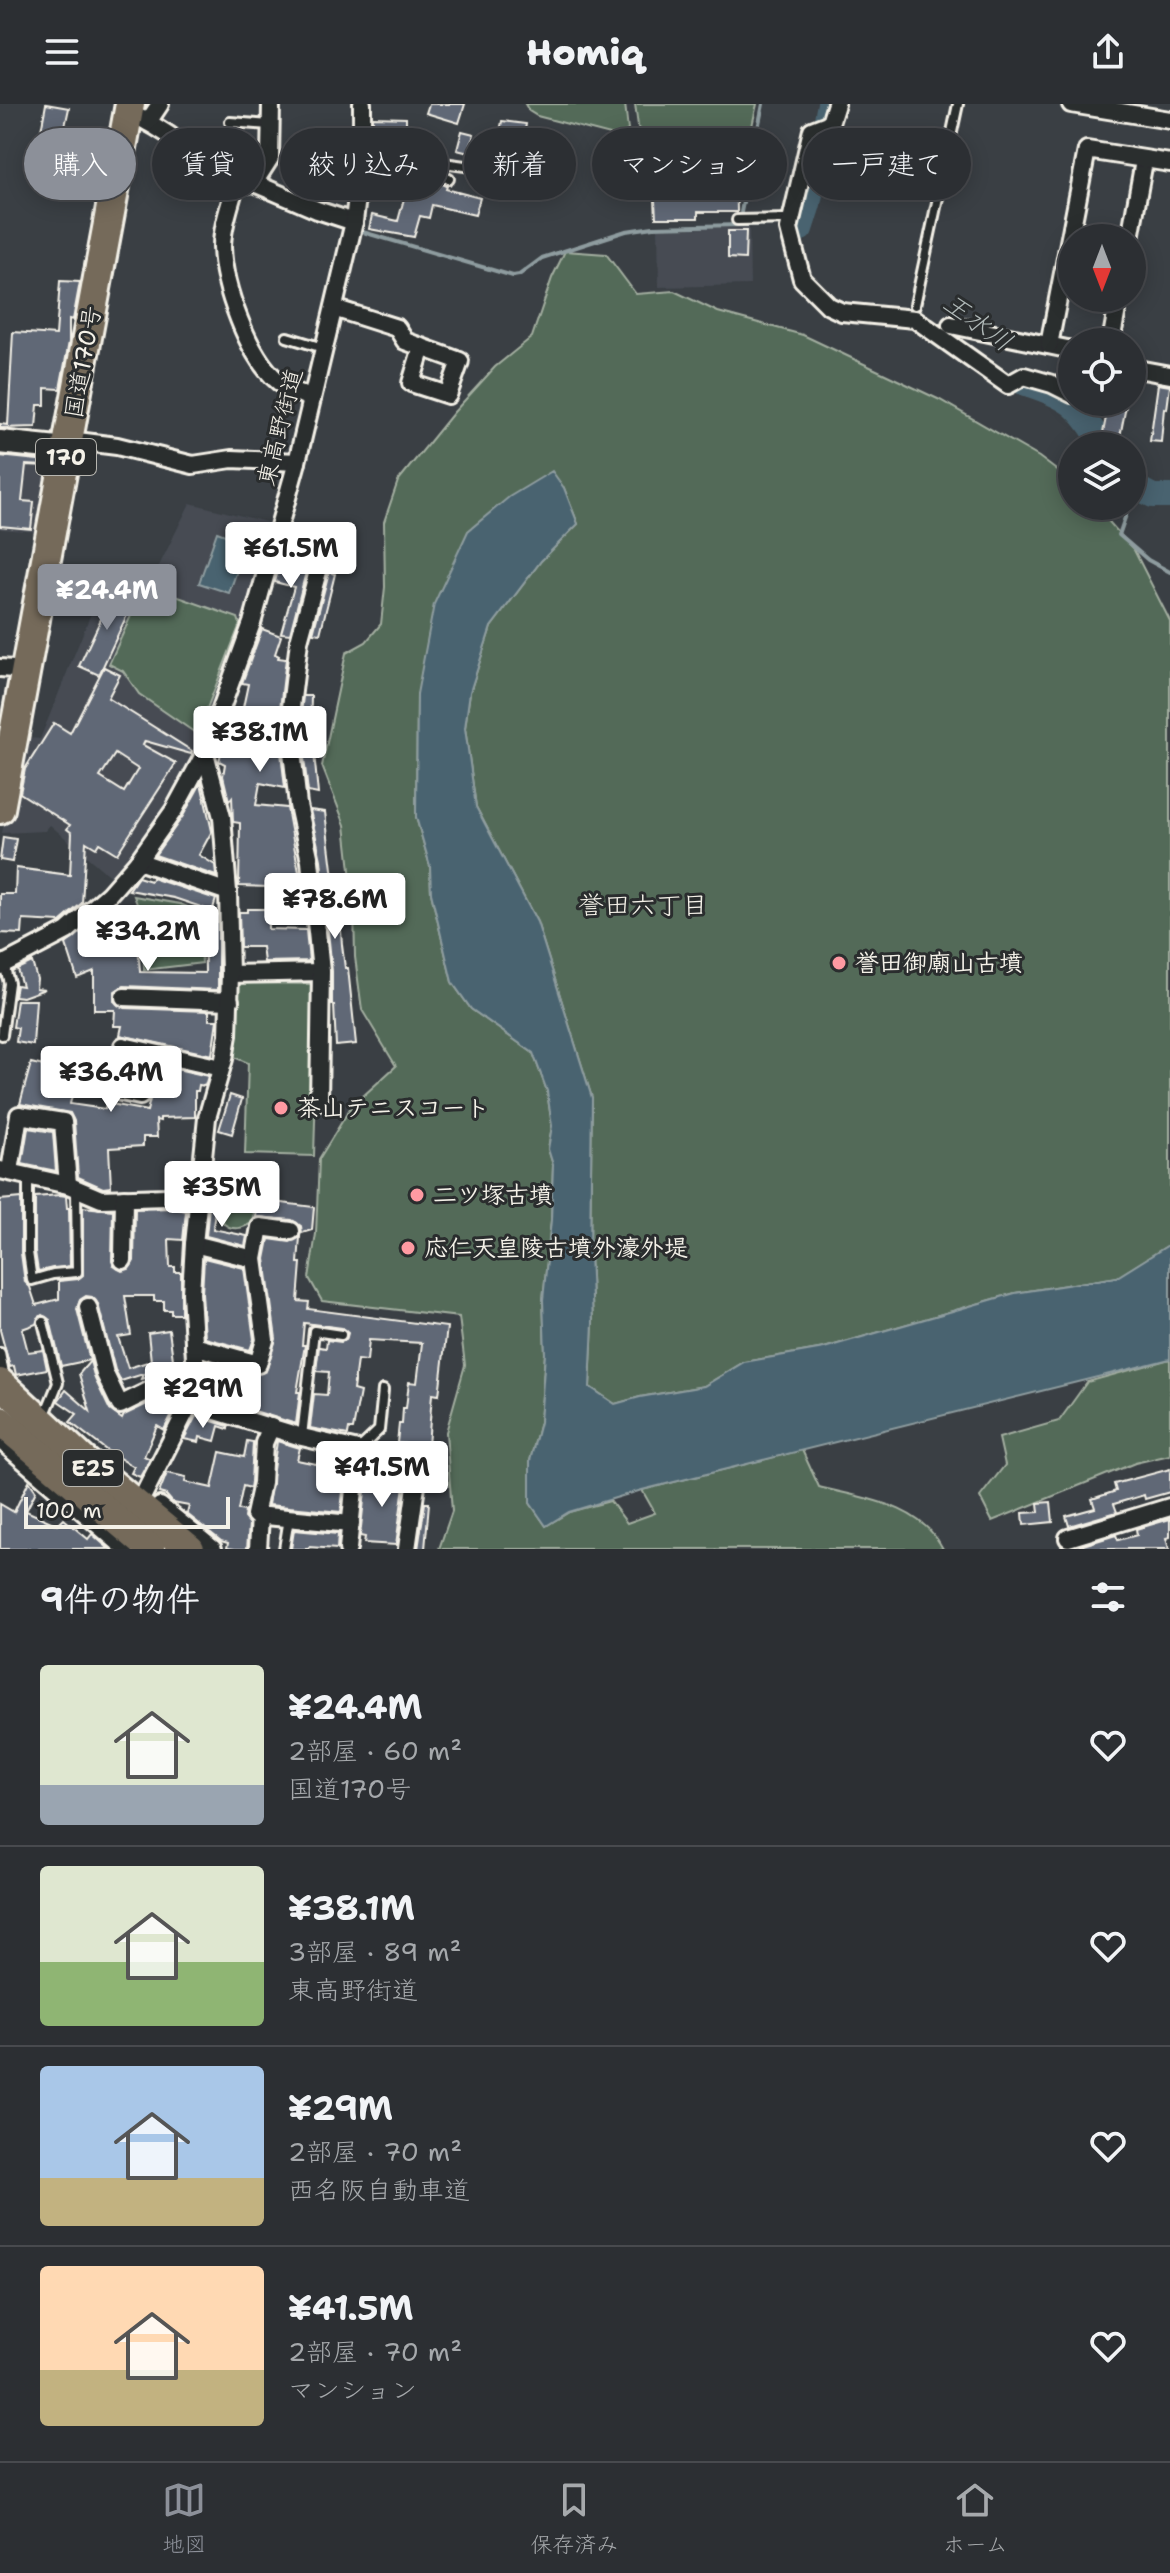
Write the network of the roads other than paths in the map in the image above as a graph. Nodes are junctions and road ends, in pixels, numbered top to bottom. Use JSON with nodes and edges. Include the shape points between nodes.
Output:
{"nodes":[{"id":1,"x":160,"y":104,"type":"edge"},
{"id":2,"x":271,"y":104,"type":"edge"},
{"id":3,"x":362,"y":104,"type":"edge"},
{"id":4,"x":836,"y":104,"type":"edge"},
{"id":5,"x":958,"y":104,"type":"edge"},
{"id":6,"x":1071,"y":104,"type":"edge"},
{"id":7,"x":135,"y":113,"type":"edge"},
{"id":8,"x":1170,"y":120,"type":"edge"},
{"id":9,"x":230,"y":122,"type":"dead end"},
{"id":10,"x":271,"y":125,"type":"junction"},
{"id":11,"x":159,"y":128,"type":"edge"},
{"id":12,"x":362,"y":128,"type":"edge"},
{"id":13,"x":1144,"y":161,"type":"junction"},
{"id":14,"x":1170,"y":163,"type":"edge"},
{"id":15,"x":264,"y":167,"type":"edge"},
{"id":16,"x":264,"y":187,"type":"edge"},
{"id":17,"x":231,"y":200,"type":"edge"},
{"id":18,"x":356,"y":200,"type":"edge"},
{"id":19,"x":791,"y":219,"type":"junction"},
{"id":20,"x":737,"y":220,"type":"dead end"},
{"id":21,"x":1133,"y":224,"type":"edge"},
{"id":22,"x":353,"y":227,"type":"junction"},
{"id":23,"x":915,"y":305,"type":"dead end"},
{"id":24,"x":334,"y":308,"type":"junction"},
{"id":25,"x":951,"y":325,"type":"dead end"},
{"id":26,"x":287,"y":337,"type":"dead end"},
{"id":27,"x":1049,"y":345,"type":"junction"},
{"id":28,"x":422,"y":347,"type":"dead end"},
{"id":29,"x":1058,"y":347,"type":"edge"},
{"id":30,"x":324,"y":348,"type":"junction"},
{"id":31,"x":1146,"y":371,"type":"edge"},
{"id":32,"x":1170,"y":375,"type":"edge"},
{"id":33,"x":1058,"y":387,"type":"edge"},
{"id":34,"x":312,"y":399,"type":"junction"},
{"id":35,"x":0,"y":442,"type":"edge"},
{"id":36,"x":68,"y":444,"type":"junction"},
{"id":37,"x":297,"y":462,"type":"junction"},
{"id":38,"x":320,"y":564,"type":"dead end"},
{"id":39,"x":14,"y":669,"type":"edge"},
{"id":40,"x":205,"y":753,"type":"junction"},
{"id":41,"x":0,"y":809,"type":"edge"},
{"id":42,"x":138,"y":861,"type":"junction"},
{"id":43,"x":228,"y":892,"type":"junction"},
{"id":44,"x":2,"y":965,"type":"edge"},
{"id":45,"x":321,"y":972,"type":"junction"},
{"id":46,"x":230,"y":974,"type":"junction"},
{"id":47,"x":124,"y":997,"type":"dead end"},
{"id":48,"x":230,"y":1001,"type":"junction"},
{"id":49,"x":2,"y":1035,"type":"edge"},
{"id":50,"x":123,"y":1046,"type":"dead end"},
{"id":51,"x":151,"y":1053,"type":"junction"},
{"id":52,"x":221,"y":1068,"type":"junction"},
{"id":53,"x":112,"y":1090,"type":"dead end"},
{"id":54,"x":319,"y":1102,"type":"dead end"},
{"id":55,"x":5,"y":1171,"type":"edge"},
{"id":56,"x":28,"y":1175,"type":"junction"},
{"id":57,"x":72,"y":1187,"type":"junction"},
{"id":58,"x":199,"y":1196,"type":"junction"},
{"id":59,"x":124,"y":1198,"type":"junction"},
{"id":60,"x":291,"y":1231,"type":"dead end"},
{"id":61,"x":194,"y":1244,"type":"junction"},
{"id":62,"x":254,"y":1259,"type":"junction"},
{"id":63,"x":123,"y":1260,"type":"dead end"},
{"id":64,"x":88,"y":1307,"type":"dead end"},
{"id":65,"x":43,"y":1322,"type":"dead end"},
{"id":66,"x":341,"y":1335,"type":"dead end"},
{"id":67,"x":194,"y":1346,"type":"junction"},
{"id":68,"x":0,"y":1353,"type":"edge"},
{"id":69,"x":196,"y":1374,"type":"junction"},
{"id":70,"x":1,"y":1375,"type":"edge"},
{"id":71,"x":383,"y":1390,"type":"dead end"},
{"id":72,"x":190,"y":1403,"type":"junction"},
{"id":73,"x":46,"y":1412,"type":"junction"},
{"id":74,"x":0,"y":1421,"type":"edge"},
{"id":75,"x":271,"y":1427,"type":"junction"},
{"id":76,"x":302,"y":1437,"type":"junction"},
{"id":77,"x":0,"y":1440,"type":"edge"},
{"id":78,"x":357,"y":1456,"type":"junction"},
{"id":79,"x":144,"y":1494,"type":"junction"},
{"id":80,"x":1170,"y":1507,"type":"edge"},
{"id":81,"x":260,"y":1516,"type":"junction"},
{"id":82,"x":289,"y":1518,"type":"junction"},
{"id":83,"x":351,"y":1524,"type":"junction"},
{"id":84,"x":1068,"y":1538,"type":"dead end"},
{"id":85,"x":122,"y":1548,"type":"edge"},
{"id":86,"x":151,"y":1549,"type":"edge"},
{"id":87,"x":190,"y":1549,"type":"edge"},
{"id":88,"x":213,"y":1549,"type":"edge"},
{"id":89,"x":258,"y":1549,"type":"edge"},
{"id":90,"x":284,"y":1549,"type":"edge"},
{"id":91,"x":348,"y":1549,"type":"edge"},
{"id":92,"x":407,"y":1549,"type":"edge"}],
"edges":[{"from":1,"to":7,"type":"street"},
{"from":2,"to":10,"type":"street"},
{"from":3,"to":12,"type":"street","name":"東高野街道"},
{"from":4,"to":19,"type":"street","via":[[830,123],[812,130]]},
{"from":5,"to":23,"type":"lane"},
{"from":6,"to":8,"type":"street"},
{"from":7,"to":11,"type":"street"},
{"from":7,"to":36,"type":"highway","name":"国道170号","number":"170"},
{"from":9,"to":10,"type":"lane"},
{"from":10,"to":15,"type":"street","via":[[270,158]]},
{"from":13,"to":14,"type":"street"},
{"from":13,"to":21,"type":"street"},
{"from":13,"to":27,"type":"street","via":[[1087,150]]},
{"from":16,"to":22,"type":"street"},
{"from":17,"to":34,"type":"street","via":[[224,228],[224,266],[247,339],[277,381]]},
{"from":18,"to":22,"type":"street","name":"東高野街道"},
{"from":19,"to":20,"type":"lane"},
{"from":19,"to":33,"type":"street","via":[[802,279],[829,306],[915,319],[1008,385],[1024,376]]},
{"from":22,"to":24,"type":"street","name":"東高野街道"},
{"from":24,"to":28,"type":"street","via":[[397,328],[405,341]]},
{"from":24,"to":30,"type":"street","name":"東高野街道"},
{"from":25,"to":27,"type":"street"},
{"from":26,"to":30,"type":"lane"},
{"from":27,"to":29,"type":"street"},
{"from":30,"to":34,"type":"street","name":"東高野街道"},
{"from":31,"to":32,"type":"street"},
{"from":34,"to":37,"type":"street","name":"東高野街道"},
{"from":35,"to":36,"type":"street"},
{"from":36,"to":37,"type":"street","via":[[117,446],[193,465],[232,459]]},
{"from":36,"to":39,"type":"highway","name":"国道170号","number":"170"},
{"from":37,"to":40,"type":"street","name":"東高野街道","via":[[252,623]]},
{"from":38,"to":45,"type":"street","via":[[299,641],[289,724]]},
{"from":39,"to":41,"type":"highway","name":"国道170号","number":"170"},
{"from":40,"to":42,"type":"street","name":"東高野街道"},
{"from":40,"to":43,"type":"street","via":[[222,817]]},
{"from":42,"to":43,"type":"street"},
{"from":42,"to":44,"type":"street","name":"東高野街道","via":[[76,924]]},
{"from":43,"to":46,"type":"street"},
{"from":44,"to":49,"type":"lane","via":[[9,983]]},
{"from":45,"to":46,"type":"street"},
{"from":45,"to":54,"type":"street"},
{"from":46,"to":48,"type":"street"},
{"from":47,"to":48,"type":"street"},
{"from":48,"to":52,"type":"street"},
{"from":50,"to":51,"type":"street"},
{"from":51,"to":52,"type":"street"},
{"from":51,"to":53,"type":"street","via":[[140,1096]]},
{"from":52,"to":58,"type":"street","via":[[207,1118]]},
{"from":55,"to":56,"type":"street"},
{"from":55,"to":57,"type":"street","via":[[19,1115],[63,1122]]},
{"from":56,"to":57,"type":"street"},
{"from":56,"to":57,"type":"lane","via":[[32,1280],[77,1272]]},
{"from":57,"to":59,"type":"street","via":[[101,1199]]},
{"from":58,"to":59,"type":"street"},
{"from":58,"to":61,"type":"street"},
{"from":59,"to":63,"type":"street"},
{"from":60,"to":62,"type":"street","via":[[260,1227]]},
{"from":61,"to":62,"type":"street"},
{"from":61,"to":67,"type":"street"},
{"from":62,"to":67,"type":"street","via":[[265,1340],[258,1364]]},
{"from":64,"to":69,"type":"street","via":[[105,1374],[120,1405],[175,1378]]},
{"from":65,"to":73,"type":"lane","via":[[58,1383]]},
{"from":66,"to":76,"type":"lane","via":[[314,1331]]},
{"from":67,"to":69,"type":"street"},
{"from":68,"to":70,"type":"lane"},
{"from":69,"to":72,"type":"street"},
{"from":70,"to":73,"type":"street"},
{"from":70,"to":87,"type":"highway","number":"E25","via":[[82,1459]]},
{"from":71,"to":78,"type":"lane","via":[[379,1430]]},
{"from":72,"to":75,"type":"street"},
{"from":72,"to":79,"type":"street"},
{"from":73,"to":79,"type":"street"},
{"from":74,"to":86,"type":"highway","number":"E25"},
{"from":75,"to":76,"type":"street"},
{"from":75,"to":81,"type":"street","via":[[264,1443],[255,1515]]},
{"from":76,"to":78,"type":"street"},
{"from":77,"to":85,"type":"street"},
{"from":78,"to":83,"type":"street"},
{"from":78,"to":92,"type":"street","via":[[418,1472]]},
{"from":79,"to":88,"type":"street"},
{"from":80,"to":84,"type":"street"},
{"from":81,"to":82,"type":"street"},
{"from":81,"to":89,"type":"street"},
{"from":82,"to":83,"type":"street"},
{"from":82,"to":90,"type":"lane"},
{"from":83,"to":91,"type":"street"}]}
